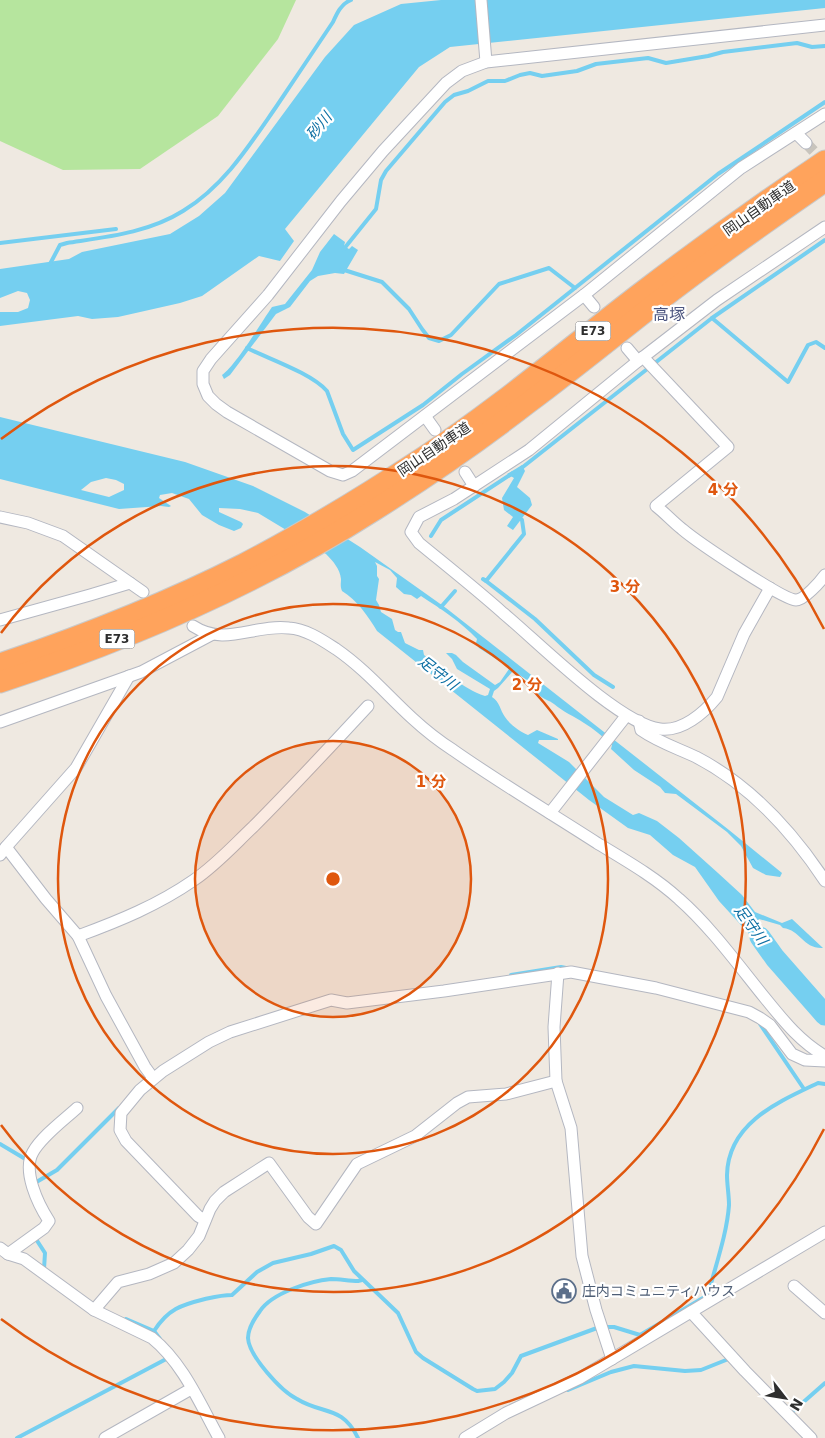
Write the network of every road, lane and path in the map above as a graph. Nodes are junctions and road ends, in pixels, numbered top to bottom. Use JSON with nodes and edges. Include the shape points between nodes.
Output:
{"nodes":[{"id":1,"x":481,"y":0,"type":"edge"},
{"id":2,"x":825,"y":25,"type":"edge"},
{"id":3,"x":486,"y":58,"type":"junction"},
{"id":4,"x":825,"y":114,"type":"edge"},
{"id":5,"x":796,"y":133,"type":"junction"},
{"id":6,"x":806,"y":143,"type":"tunnel mouth"},
{"id":7,"x":825,"y":161,"type":"edge"},
{"id":8,"x":825,"y":181,"type":"edge"},
{"id":9,"x":825,"y":227,"type":"edge"},
{"id":10,"x":584,"y":295,"type":"junction"},
{"id":11,"x":594,"y":307,"type":"dead end"},
{"id":12,"x":627,"y":348,"type":"dead end"},
{"id":13,"x":646,"y":363,"type":"junction"},
{"id":14,"x":425,"y":416,"type":"junction"},
{"id":15,"x":435,"y":430,"type":"dead end"},
{"id":16,"x":465,"y":472,"type":"dead end"},
{"id":17,"x":474,"y":486,"type":"junction"},
{"id":18,"x":367,"y":504,"type":"junction"},
{"id":19,"x":0,"y":517,"type":"edge"},
{"id":20,"x":823,"y":581,"type":"edge"},
{"id":21,"x":130,"y":583,"type":"junction"},
{"id":22,"x":770,"y":588,"type":"junction"},
{"id":23,"x":143,"y":592,"type":"dead end"},
{"id":24,"x":0,"y":620,"type":"edge"},
{"id":25,"x":193,"y":626,"type":"dead end"},
{"id":26,"x":211,"y":635,"type":"junction"},
{"id":27,"x":0,"y":664,"type":"edge"},
{"id":28,"x":130,"y":676,"type":"junction"},
{"id":29,"x":0,"y":682,"type":"edge"},
{"id":30,"x":368,"y":706,"type":"dead end"},
{"id":31,"x":624,"y":720,"type":"junction"},
{"id":32,"x":639,"y":721,"type":"junction"},
{"id":33,"x":0,"y":722,"type":"edge"},
{"id":34,"x":553,"y":810,"type":"junction"},
{"id":35,"x":3,"y":851,"type":"edge"},
{"id":36,"x":825,"y":881,"type":"edge"},
{"id":37,"x":78,"y":936,"type":"junction"},
{"id":38,"x":558,"y":973,"type":"junction"},
{"id":39,"x":825,"y":1056,"type":"edge"},
{"id":40,"x":825,"y":1061,"type":"edge"},
{"id":41,"x":151,"y":1075,"type":"junction"},
{"id":42,"x":556,"y":1081,"type":"junction"},
{"id":43,"x":77,"y":1108,"type":"dead end"},
{"id":44,"x":205,"y":1220,"type":"junction"},
{"id":45,"x":825,"y":1232,"type":"edge"},
{"id":46,"x":4,"y":1251,"type":"edge"},
{"id":47,"x":794,"y":1286,"type":"dead end"},
{"id":48,"x":96,"y":1308,"type":"junction"},
{"id":49,"x":691,"y":1312,"type":"junction"},
{"id":50,"x":825,"y":1313,"type":"edge"},
{"id":51,"x":612,"y":1359,"type":"junction"},
{"id":52,"x":191,"y":1389,"type":"junction"},
{"id":53,"x":106,"y":1438,"type":"edge"},
{"id":54,"x":219,"y":1438,"type":"edge"},
{"id":55,"x":465,"y":1438,"type":"edge"},
{"id":56,"x":811,"y":1438,"type":"edge"}],
"edges":[{"from":1,"to":3,"type":"street"},
{"from":2,"to":3,"type":"street"},
{"from":3,"to":14,"type":"street","via":[[446,83],[389,145],[203,371],[203,384],[216,404],[330,471],[343,475]]},
{"from":4,"to":5,"type":"street"},
{"from":5,"to":6,"type":"street"},
{"from":5,"to":10,"type":"street","via":[[741,168]]},
{"from":7,"to":18,"type":"highway","name":"岡山自動車道","number":"E73","via":[[646,289]]},
{"from":8,"to":18,"type":"highway","name":"岡山自動車道","number":"E73","via":[[436,469]]},
{"from":9,"to":13,"type":"street","via":[[717,300]]},
{"from":10,"to":11,"type":"street"},
{"from":10,"to":14,"type":"street"},
{"from":12,"to":13,"type":"street"},
{"from":13,"to":17,"type":"street"},
{"from":13,"to":22,"type":"street","via":[[728,447],[656,506],[687,533]]},
{"from":14,"to":15,"type":"street"},
{"from":16,"to":17,"type":"street"},
{"from":17,"to":31,"type":"street","via":[[419,517],[411,532],[419,543]]},
{"from":18,"to":27,"type":"highway","name":"岡山自動車道","number":"E73","via":[[302,532],[210,580],[94,631]]},
{"from":18,"to":29,"type":"highway","name":"岡山自動車道","number":"E73","via":[[319,543],[232,589],[58,663]]},
{"from":19,"to":21,"type":"street","via":[[62,536]]},
{"from":20,"to":22,"type":"street","via":[[802,599],[795,600]]},
{"from":21,"to":23,"type":"street"},
{"from":21,"to":24,"type":"street"},
{"from":22,"to":32,"type":"street","via":[[744,634],[711,705],[690,722],[670,730]]},
{"from":25,"to":26,"type":"street"},
{"from":26,"to":28,"type":"street"},
{"from":26,"to":34,"type":"street","via":[[226,636],[279,627],[310,634],[351,661],[440,741],[490,776]]},
{"from":28,"to":33,"type":"street"},
{"from":28,"to":35,"type":"street","via":[[76,768]]},
{"from":30,"to":37,"type":"street","via":[[261,819],[195,880],[156,904]]},
{"from":31,"to":32,"type":"street"},
{"from":31,"to":34,"type":"street"},
{"from":32,"to":36,"type":"street","via":[[640,730],[696,757],[763,805],[808,855]]},
{"from":34,"to":39,"type":"street","via":[[681,900],[786,1024]]},
{"from":35,"to":37,"type":"street"},
{"from":37,"to":41,"type":"street","via":[[106,996]]},
{"from":38,"to":40,"type":"street","via":[[572,972],[656,988],[749,1012],[770,1025],[787,1049],[798,1058]]},
{"from":38,"to":41,"type":"street","via":[[356,1002],[331,1000],[230,1032]]},
{"from":38,"to":42,"type":"street","via":[[554,1027]]},
{"from":41,"to":44,"type":"street","via":[[125,1108],[120,1130],[154,1172]]},
{"from":42,"to":44,"type":"street","via":[[506,1094],[468,1097],[457,1103],[415,1136],[357,1164],[316,1224],[269,1163],[224,1192]]},
{"from":42,"to":51,"type":"street","via":[[571,1128],[582,1256]]},
{"from":43,"to":46,"type":"street","via":[[33,1152],[29,1165],[36,1198],[48,1221],[33,1236]]},
{"from":44,"to":48,"type":"street","via":[[199,1236],[174,1262],[149,1274],[118,1282]]},
{"from":45,"to":49,"type":"street"},
{"from":46,"to":48,"type":"street","via":[[24,1259]]},
{"from":47,"to":50,"type":"street"},
{"from":48,"to":52,"type":"street","via":[[152,1338],[170,1357]]},
{"from":49,"to":51,"type":"street"},
{"from":49,"to":56,"type":"street"},
{"from":51,"to":55,"type":"street","via":[[506,1413]]},
{"from":52,"to":53,"type":"street"},
{"from":52,"to":54,"type":"street"}]}
